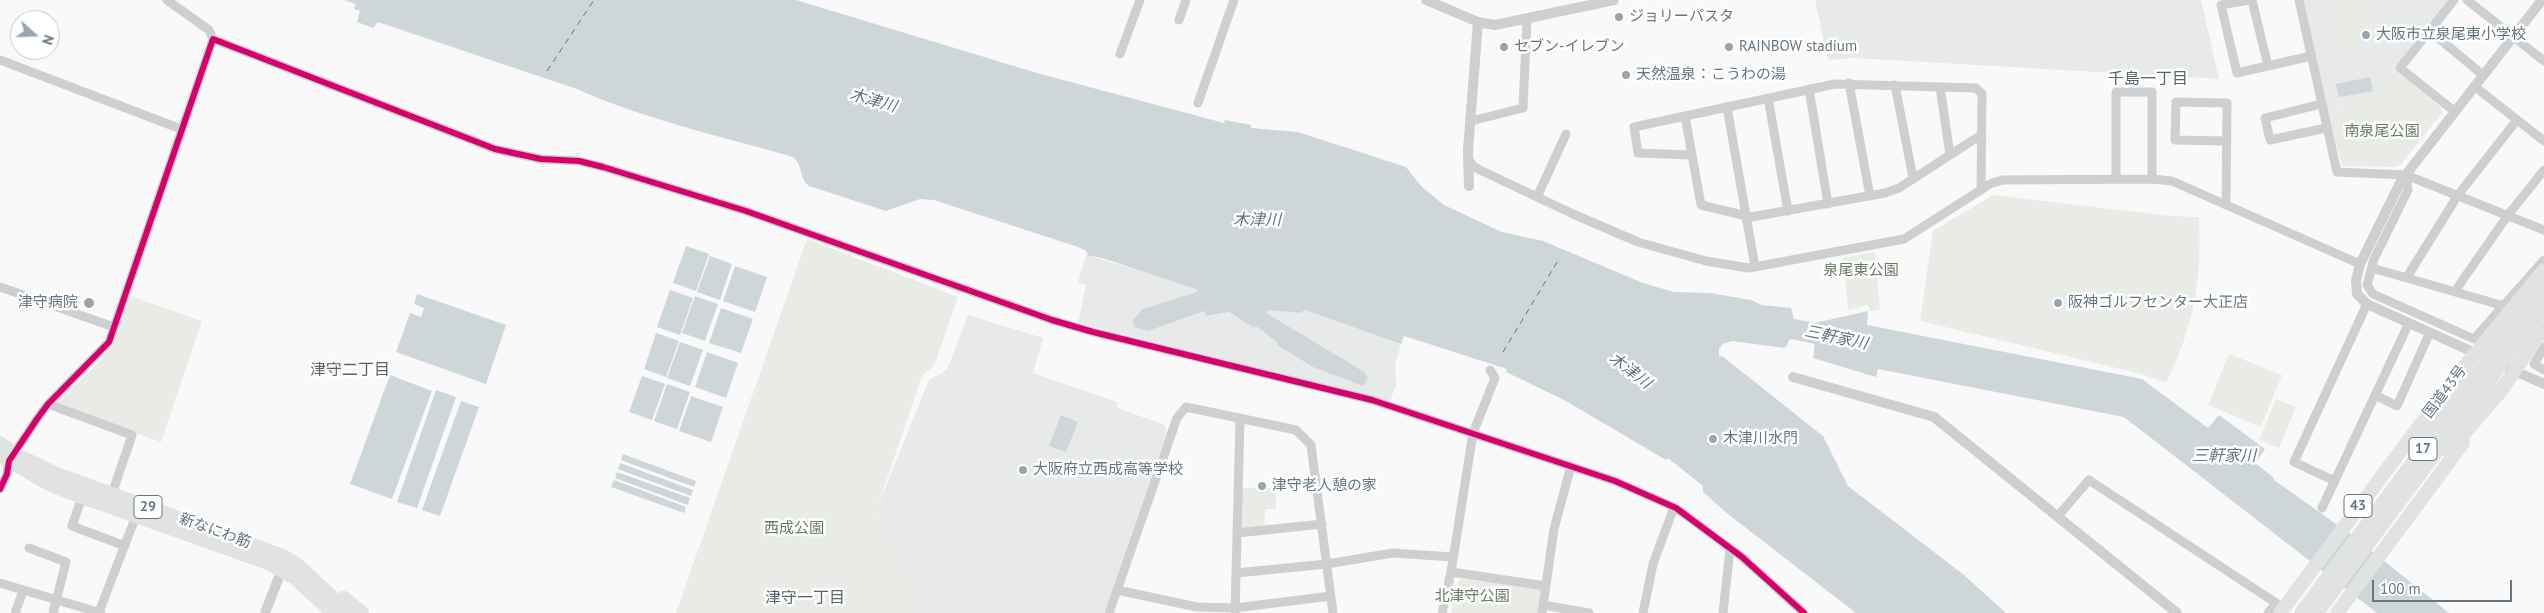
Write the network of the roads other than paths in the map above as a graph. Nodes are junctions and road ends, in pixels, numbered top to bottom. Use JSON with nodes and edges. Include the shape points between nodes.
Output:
{"nodes":[{"id":1,"x":167,"y":0,"type":"edge"},
{"id":2,"x":1140,"y":0,"type":"edge"},
{"id":3,"x":1186,"y":0,"type":"edge"},
{"id":4,"x":1234,"y":0,"type":"edge"},
{"id":5,"x":1426,"y":0,"type":"edge"},
{"id":6,"x":1614,"y":0,"type":"edge"},
{"id":7,"x":2251,"y":0,"type":"edge"},
{"id":8,"x":2299,"y":0,"type":"edge"},
{"id":9,"x":2454,"y":0,"type":"edge"},
{"id":10,"x":2467,"y":0,"type":"edge"},
{"id":11,"x":2542,"y":0,"type":"edge"},
{"id":12,"x":1528,"y":19,"type":"junction"},
{"id":13,"x":1178,"y":20,"type":"dead end"},
{"id":14,"x":1478,"y":22,"type":"junction"},
{"id":15,"x":2430,"y":31,"type":"junction"},
{"id":16,"x":2513,"y":37,"type":"junction"},
{"id":17,"x":213,"y":39,"type":"junction"},
{"id":18,"x":1120,"y":54,"type":"dead end"},
{"id":19,"x":2311,"y":56,"type":"junction"},
{"id":20,"x":0,"y":60,"type":"edge"},
{"id":21,"x":2544,"y":61,"type":"edge"},
{"id":22,"x":2268,"y":66,"type":"junction"},
{"id":23,"x":2483,"y":75,"type":"junction"},
{"id":24,"x":1849,"y":83,"type":"junction"},
{"id":25,"x":1895,"y":85,"type":"junction"},
{"id":26,"x":2474,"y":86,"type":"junction"},
{"id":27,"x":1940,"y":87,"type":"junction"},
{"id":28,"x":1809,"y":89,"type":"junction"},
{"id":29,"x":1768,"y":98,"type":"junction"},
{"id":30,"x":1198,"y":103,"type":"dead end"},
{"id":31,"x":2321,"y":104,"type":"junction"},
{"id":32,"x":1727,"y":107,"type":"junction"},
{"id":33,"x":2454,"y":111,"type":"junction"},
{"id":34,"x":1685,"y":116,"type":"junction"},
{"id":35,"x":2517,"y":120,"type":"junction"},
{"id":36,"x":1471,"y":121,"type":"junction"},
{"id":37,"x":2326,"y":128,"type":"junction"},
{"id":38,"x":181,"y":129,"type":"junction"},
{"id":39,"x":1566,"y":134,"type":"dead end"},
{"id":40,"x":1981,"y":135,"type":"junction"},
{"id":41,"x":2227,"y":141,"type":"junction"},
{"id":42,"x":2544,"y":141,"type":"edge"},
{"id":43,"x":1691,"y":155,"type":"junction"},
{"id":44,"x":1950,"y":155,"type":"junction"},
{"id":45,"x":1468,"y":158,"type":"junction"},
{"id":46,"x":2544,"y":170,"type":"edge"},
{"id":47,"x":2406,"y":176,"type":"junction"},
{"id":48,"x":1913,"y":178,"type":"junction"},
{"id":49,"x":2116,"y":179,"type":"junction"},
{"id":50,"x":2152,"y":179,"type":"junction"},
{"id":51,"x":1468,"y":186,"type":"dead end"},
{"id":52,"x":1981,"y":190,"type":"junction"},
{"id":53,"x":1870,"y":196,"type":"junction"},
{"id":54,"x":2458,"y":196,"type":"junction"},
{"id":55,"x":1537,"y":197,"type":"junction"},
{"id":56,"x":1828,"y":204,"type":"junction"},
{"id":57,"x":2226,"y":205,"type":"junction"},
{"id":58,"x":1788,"y":210,"type":"junction"},
{"id":59,"x":2508,"y":215,"type":"junction"},
{"id":60,"x":1746,"y":217,"type":"junction"},
{"id":61,"x":2544,"y":230,"type":"edge"},
{"id":62,"x":2544,"y":260,"type":"edge"},
{"id":63,"x":2360,"y":264,"type":"junction"},
{"id":64,"x":1755,"y":267,"type":"junction"},
{"id":65,"x":2372,"y":268,"type":"junction"},
{"id":66,"x":2544,"y":270,"type":"edge"},
{"id":67,"x":2408,"y":277,"type":"junction"},
{"id":68,"x":2544,"y":286,"type":"edge"},
{"id":69,"x":1,"y":288,"type":"edge"},
{"id":70,"x":2455,"y":291,"type":"junction"},
{"id":71,"x":2366,"y":304,"type":"junction"},
{"id":72,"x":2504,"y":306,"type":"junction"},
{"id":73,"x":2544,"y":306,"type":"edge"},
{"id":74,"x":2409,"y":322,"type":"junction"},
{"id":75,"x":114,"y":327,"type":"junction"},
{"id":76,"x":2544,"y":329,"type":"edge"},
{"id":77,"x":2430,"y":332,"type":"junction"},
{"id":78,"x":2544,"y":347,"type":"edge"},
{"id":79,"x":2472,"y":357,"type":"junction"},
{"id":80,"x":1490,"y":370,"type":"dead end"},
{"id":81,"x":2544,"y":370,"type":"edge"},
{"id":82,"x":2515,"y":371,"type":"junction"},
{"id":83,"x":1793,"y":377,"type":"dead end"},
{"id":84,"x":2544,"y":384,"type":"edge"},
{"id":85,"x":2504,"y":386,"type":"junction"},
{"id":86,"x":2375,"y":395,"type":"junction"},
{"id":87,"x":48,"y":404,"type":"junction"},
{"id":88,"x":1240,"y":418,"type":"junction"},
{"id":89,"x":1473,"y":433,"type":"junction"},
{"id":90,"x":0,"y":443,"type":"edge"},
{"id":91,"x":8,"y":456,"type":"edge"},
{"id":92,"x":1571,"y":466,"type":"junction"},
{"id":93,"x":2334,"y":481,"type":"junction"},
{"id":94,"x":0,"y":489,"type":"edge"},
{"id":95,"x":112,"y":494,"type":"junction"},
{"id":96,"x":82,"y":497,"type":"junction"},
{"id":97,"x":1674,"y":507,"type":"junction"},
{"id":98,"x":2322,"y":508,"type":"dead end"},
{"id":99,"x":136,"y":516,"type":"junction"},
{"id":100,"x":2058,"y":516,"type":"junction"},
{"id":101,"x":1322,"y":524,"type":"junction"},
{"id":102,"x":1237,"y":533,"type":"junction"},
{"id":103,"x":125,"y":546,"type":"junction"},
{"id":104,"x":29,"y":548,"type":"dead end"},
{"id":105,"x":1730,"y":549,"type":"junction"},
{"id":106,"x":1453,"y":557,"type":"junction"},
{"id":107,"x":1327,"y":564,"type":"junction"},
{"id":108,"x":290,"y":567,"type":"junction"},
{"id":109,"x":1451,"y":572,"type":"junction"},
{"id":110,"x":1236,"y":573,"type":"junction"},
{"id":111,"x":0,"y":583,"type":"edge"},
{"id":112,"x":1546,"y":586,"type":"junction"},
{"id":113,"x":23,"y":590,"type":"junction"},
{"id":114,"x":1117,"y":590,"type":"junction"},
{"id":115,"x":1330,"y":596,"type":"junction"},
{"id":116,"x":57,"y":600,"type":"junction"},
{"id":117,"x":2318,"y":604,"type":"edge"},
{"id":118,"x":73,"y":609,"type":"edge"},
{"id":119,"x":1543,"y":609,"type":"edge"},
{"id":120,"x":1235,"y":610,"type":"edge"},
{"id":121,"x":15,"y":613,"type":"edge"},
{"id":122,"x":53,"y":613,"type":"edge"},
{"id":123,"x":100,"y":613,"type":"edge"},
{"id":124,"x":265,"y":613,"type":"edge"},
{"id":125,"x":333,"y":613,"type":"edge"},
{"id":126,"x":349,"y":613,"type":"edge"},
{"id":127,"x":362,"y":613,"type":"edge"},
{"id":128,"x":1109,"y":613,"type":"edge"},
{"id":129,"x":1333,"y":613,"type":"edge"},
{"id":130,"x":1442,"y":613,"type":"edge"},
{"id":131,"x":1590,"y":613,"type":"edge"},
{"id":132,"x":1643,"y":613,"type":"edge"},
{"id":133,"x":1724,"y":613,"type":"edge"},
{"id":134,"x":1804,"y":613,"type":"edge"},
{"id":135,"x":2177,"y":613,"type":"edge"},
{"id":136,"x":2268,"y":613,"type":"edge"},
{"id":137,"x":2280,"y":613,"type":"edge"},
{"id":138,"x":2302,"y":613,"type":"edge"},
{"id":139,"x":2337,"y":613,"type":"edge"}],
"edges":[{"from":1,"to":17,"type":"street","via":[[209,30]]},
{"from":2,"to":18,"type":"street"},
{"from":3,"to":13,"type":"street"},
{"from":4,"to":30,"type":"street"},
{"from":5,"to":14,"type":"street"},
{"from":6,"to":12,"type":"street"},
{"from":7,"to":22,"type":"street"},
{"from":7,"to":22,"type":"street","via":[[2221,5],[2237,73]]},
{"from":8,"to":19,"type":"street"},
{"from":9,"to":15,"type":"street"},
{"from":10,"to":16,"type":"street"},
{"from":11,"to":16,"type":"street"},
{"from":12,"to":14,"type":"street","via":[[1495,25]]},
{"from":12,"to":36,"type":"street","via":[[1523,108]]},
{"from":14,"to":36,"type":"street"},
{"from":15,"to":23,"type":"street"},
{"from":15,"to":33,"type":"street","via":[[2400,68]]},
{"from":16,"to":21,"type":"street"},
{"from":16,"to":23,"type":"street"},
{"from":17,"to":38,"type":"street"},
{"from":17,"to":89,"type":"street","via":[[495,149],[602,167],[746,211],[1052,320],[1372,400]]},
{"from":19,"to":22,"type":"street"},
{"from":19,"to":31,"type":"street"},
{"from":20,"to":38,"type":"street"},
{"from":23,"to":26,"type":"street"},
{"from":24,"to":25,"type":"street"},
{"from":24,"to":28,"type":"street"},
{"from":24,"to":53,"type":"street"},
{"from":25,"to":27,"type":"street"},
{"from":25,"to":48,"type":"street"},
{"from":26,"to":33,"type":"street"},
{"from":26,"to":35,"type":"street"},
{"from":27,"to":40,"type":"street","via":[[1980,90]]},
{"from":27,"to":44,"type":"street"},
{"from":28,"to":29,"type":"street"},
{"from":28,"to":56,"type":"street"},
{"from":29,"to":32,"type":"street"},
{"from":29,"to":58,"type":"street"},
{"from":31,"to":37,"type":"street"},
{"from":31,"to":37,"type":"street","via":[[2265,118],[2270,140]]},
{"from":32,"to":34,"type":"street"},
{"from":32,"to":60,"type":"street"},
{"from":33,"to":47,"type":"street"},
{"from":34,"to":43,"type":"street"},
{"from":34,"to":43,"type":"street","via":[[1634,127],[1638,153]]},
{"from":35,"to":42,"type":"street"},
{"from":35,"to":54,"type":"street"},
{"from":36,"to":45,"type":"street"},
{"from":37,"to":47,"type":"street","via":[[2337,172]]},
{"from":38,"to":75,"type":"street"},
{"from":39,"to":55,"type":"street"},
{"from":40,"to":44,"type":"street"},
{"from":40,"to":52,"type":"street"},
{"from":41,"to":41,"type":"street","via":[[2175,140],[2176,102],[2227,103]]},
{"from":41,"to":57,"type":"street"},
{"from":43,"to":60,"type":"street","via":[[1701,205]]},
{"from":44,"to":48,"type":"street"},
{"from":45,"to":51,"type":"street"},
{"from":45,"to":55,"type":"street","via":[[1480,170]]},
{"from":46,"to":59,"type":"street"},
{"from":47,"to":54,"type":"street"},
{"from":47,"to":63,"type":"street"},
{"from":47,"to":65,"type":"street","via":[[2408,190]]},
{"from":48,"to":53,"type":"street","via":[[1899,188]]},
{"from":49,"to":50,"type":"street"},
{"from":49,"to":50,"type":"street","via":[[2116,92],[2152,92]]},
{"from":49,"to":52,"type":"street","via":[[2013,178]]},
{"from":50,"to":57,"type":"street","via":[[2172,181]]},
{"from":52,"to":64,"type":"street","via":[[1904,239]]},
{"from":53,"to":56,"type":"street"},
{"from":54,"to":59,"type":"street"},
{"from":54,"to":67,"type":"street"},
{"from":55,"to":64,"type":"street","via":[[1638,242],[1722,265]]},
{"from":56,"to":58,"type":"street"},
{"from":57,"to":63,"type":"street"},
{"from":58,"to":60,"type":"street"},
{"from":59,"to":61,"type":"street"},
{"from":59,"to":70,"type":"street"},
{"from":60,"to":64,"type":"street"},
{"from":62,"to":72,"type":"street"},
{"from":63,"to":71,"type":"street","via":[[2357,294]]},
{"from":65,"to":67,"type":"street"},
{"from":65,"to":72,"type":"street","via":[[2367,285],[2373,294],[2474,339]]},
{"from":66,"to":79,"type":"main road","name":"国道43号","number":"43"},
{"from":67,"to":70,"type":"street"},
{"from":68,"to":117,"type":"highway","number":"17"},
{"from":69,"to":75,"type":"street"},
{"from":70,"to":72,"type":"street"},
{"from":71,"to":74,"type":"street"},
{"from":71,"to":93,"type":"street","via":[[2294,462]]},
{"from":73,"to":117,"type":"highway","number":"17"},
{"from":74,"to":77,"type":"street"},
{"from":74,"to":86,"type":"street"},
{"from":75,"to":87,"type":"street","via":[[101,352]]},
{"from":76,"to":82,"type":"street"},
{"from":76,"to":85,"type":"main road"},
{"from":77,"to":82,"type":"street"},
{"from":77,"to":86,"type":"street","via":[[2397,406]]},
{"from":78,"to":81,"type":"street","via":[[2534,364]]},
{"from":79,"to":117,"type":"highway","via":[[2363,514]]},
{"from":79,"to":137,"type":"main road","name":"国道43号","number":"43"},
{"from":80,"to":89,"type":"street","via":[[1495,378]]},
{"from":82,"to":84,"type":"street"},
{"from":83,"to":100,"type":"street","via":[[1934,417]]},
{"from":85,"to":117,"type":"highway","via":[[2366,559]]},
{"from":85,"to":139,"type":"main road"},
{"from":86,"to":93,"type":"street"},
{"from":87,"to":91,"type":"street"},
{"from":87,"to":95,"type":"street","via":[[132,435]]},
{"from":88,"to":101,"type":"street","via":[[1296,430],[1311,446]]},
{"from":88,"to":102,"type":"street"},
{"from":88,"to":114,"type":"street","via":[[1186,407],[1177,418]]},
{"from":89,"to":92,"type":"street"},
{"from":89,"to":106,"type":"street"},
{"from":90,"to":91,"type":"main road","name":"新なにわ筋","number":"29"},
{"from":91,"to":94,"type":"street","via":[[7,474]]},
{"from":91,"to":95,"type":"main road","name":"新なにわ筋","number":"29"},
{"from":91,"to":96,"type":"main road","name":"新なにわ筋","number":"29","via":[[45,482]]},
{"from":92,"to":97,"type":"street"},
{"from":92,"to":112,"type":"street","via":[[1554,529]]},
{"from":93,"to":98,"type":"street"},
{"from":95,"to":108,"type":"main road","name":"新なにわ筋","number":"29"},
{"from":96,"to":99,"type":"main road","name":"新なにわ筋","number":"29"},
{"from":96,"to":103,"type":"street","via":[[72,526]]},
{"from":97,"to":105,"type":"street"},
{"from":97,"to":132,"type":"street","via":[[1653,564]]},
{"from":99,"to":103,"type":"street"},
{"from":99,"to":108,"type":"main road","name":"新なにわ筋","number":"29"},
{"from":100,"to":135,"type":"street"},
{"from":100,"to":136,"type":"street","via":[[2089,480],[2276,603]]},
{"from":101,"to":102,"type":"street"},
{"from":101,"to":107,"type":"street"},
{"from":102,"to":110,"type":"street"},
{"from":103,"to":123,"type":"street"},
{"from":104,"to":116,"type":"street","via":[[66,562]]},
{"from":105,"to":133,"type":"street"},
{"from":105,"to":134,"type":"street"},
{"from":106,"to":107,"type":"street","via":[[1393,553]]},
{"from":106,"to":109,"type":"street"},
{"from":107,"to":110,"type":"street"},
{"from":107,"to":115,"type":"street"},
{"from":108,"to":124,"type":"street"},
{"from":108,"to":125,"type":"main road"},
{"from":108,"to":126,"type":"main road","name":"新なにわ筋","number":"29","via":[[314,582]]},
{"from":108,"to":127,"type":"main road","via":[[328,584]]},
{"from":109,"to":112,"type":"street"},
{"from":109,"to":130,"type":"street"},
{"from":110,"to":120,"type":"street"},
{"from":111,"to":113,"type":"street"},
{"from":112,"to":119,"type":"street"},
{"from":113,"to":116,"type":"street"},
{"from":113,"to":121,"type":"street"},
{"from":114,"to":120,"type":"street","via":[[1197,607]]},
{"from":114,"to":128,"type":"street"},
{"from":115,"to":120,"type":"street"},
{"from":115,"to":129,"type":"street"},
{"from":116,"to":118,"type":"street"},
{"from":116,"to":122,"type":"street"},
{"from":117,"to":138,"type":"highway","number":"17"},
{"from":118,"to":123,"type":"street"},
{"from":119,"to":131,"type":"street"}]}
